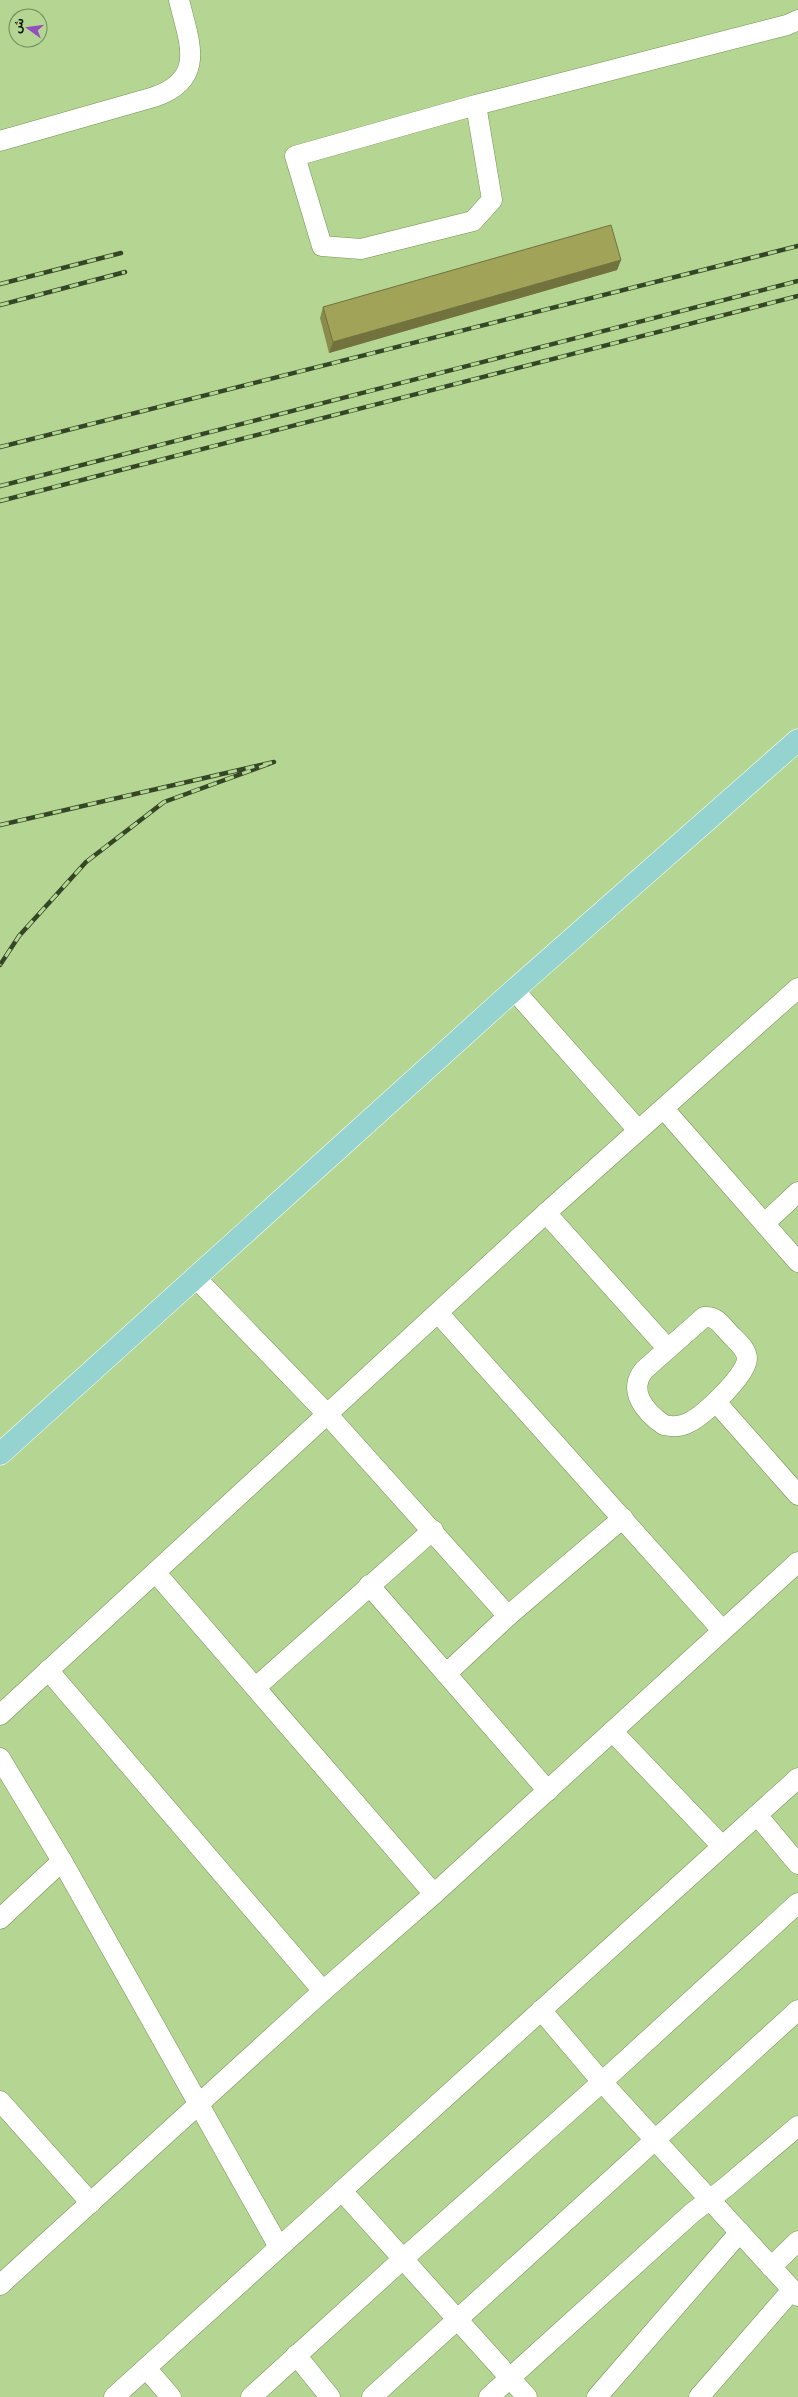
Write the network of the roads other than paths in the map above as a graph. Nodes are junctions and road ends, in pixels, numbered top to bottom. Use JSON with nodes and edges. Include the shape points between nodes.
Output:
{"nodes":[{"id":1,"x":179,"y":0,"type":"edge"},
{"id":2,"x":798,"y":20,"type":"edge"},
{"id":3,"x":476,"y":105,"type":"junction"},
{"id":4,"x":0,"y":141,"type":"edge"},
{"id":5,"x":798,"y":740,"type":"edge"},
{"id":6,"x":798,"y":988,"type":"edge"},
{"id":7,"x":514,"y":990,"type":"junction"},
{"id":8,"x":664,"y":1109,"type":"junction"},
{"id":9,"x":638,"y":1130,"type":"junction"},
{"id":10,"x":798,"y":1192,"type":"edge"},
{"id":11,"x":546,"y":1213,"type":"junction"},
{"id":12,"x":765,"y":1223,"type":"junction"},
{"id":13,"x":798,"y":1262,"type":"edge"},
{"id":14,"x":196,"y":1278,"type":"junction"},
{"id":15,"x":439,"y":1314,"type":"junction"},
{"id":16,"x":668,"y":1349,"type":"junction"},
{"id":17,"x":716,"y":1402,"type":"junction"},
{"id":18,"x":328,"y":1415,"type":"junction"},
{"id":19,"x":0,"y":1454,"type":"edge"},
{"id":20,"x":798,"y":1496,"type":"edge"},
{"id":21,"x":623,"y":1518,"type":"junction"},
{"id":22,"x":433,"y":1530,"type":"junction"},
{"id":23,"x":798,"y":1562,"type":"edge"},
{"id":24,"x":156,"y":1573,"type":"junction"},
{"id":25,"x":370,"y":1585,"type":"junction"},
{"id":26,"x":508,"y":1616,"type":"junction"},
{"id":27,"x":722,"y":1630,"type":"junction"},
{"id":28,"x":48,"y":1670,"type":"junction"},
{"id":29,"x":446,"y":1674,"type":"junction"},
{"id":30,"x":256,"y":1688,"type":"junction"},
{"id":31,"x":0,"y":1715,"type":"edge"},
{"id":32,"x":613,"y":1732,"type":"junction"},
{"id":33,"x":0,"y":1758,"type":"edge"},
{"id":34,"x":798,"y":1778,"type":"edge"},
{"id":35,"x":548,"y":1791,"type":"junction"},
{"id":36,"x":757,"y":1815,"type":"junction"},
{"id":37,"x":722,"y":1846,"type":"junction"},
{"id":38,"x":62,"y":1861,"type":"junction"},
{"id":39,"x":798,"y":1864,"type":"edge"},
{"id":40,"x":434,"y":1894,"type":"junction"},
{"id":41,"x":798,"y":1903,"type":"edge"},
{"id":42,"x":0,"y":1919,"type":"edge"},
{"id":43,"x":323,"y":1991,"type":"junction"},
{"id":44,"x":541,"y":2010,"type":"junction"},
{"id":45,"x":798,"y":2010,"type":"edge"},
{"id":46,"x":602,"y":2082,"type":"junction"},
{"id":47,"x":0,"y":2101,"type":"edge"},
{"id":48,"x":200,"y":2104,"type":"junction"},
{"id":49,"x":798,"y":2126,"type":"edge"},
{"id":50,"x":654,"y":2139,"type":"junction"},
{"id":51,"x":342,"y":2191,"type":"junction"},
{"id":52,"x":709,"y":2199,"type":"junction"},
{"id":53,"x":91,"y":2203,"type":"junction"},
{"id":54,"x":740,"y":2232,"type":"junction"},
{"id":55,"x":798,"y":2241,"type":"edge"},
{"id":56,"x":279,"y":2247,"type":"junction"},
{"id":57,"x":404,"y":2258,"type":"junction"},
{"id":58,"x":771,"y":2266,"type":"junction"},
{"id":59,"x":0,"y":2285,"type":"edge"},
{"id":60,"x":795,"y":2293,"type":"edge"},
{"id":61,"x":458,"y":2319,"type":"junction"},
{"id":62,"x":296,"y":2356,"type":"junction"},
{"id":63,"x":146,"y":2368,"type":"junction"},
{"id":64,"x":509,"y":2378,"type":"junction"},
{"id":65,"x":114,"y":2397,"type":"edge"},
{"id":66,"x":171,"y":2397,"type":"edge"},
{"id":67,"x":250,"y":2397,"type":"edge"},
{"id":68,"x":330,"y":2397,"type":"edge"},
{"id":69,"x":372,"y":2397,"type":"edge"},
{"id":70,"x":488,"y":2397,"type":"edge"},
{"id":71,"x":527,"y":2397,"type":"edge"},
{"id":72,"x":597,"y":2397,"type":"edge"},
{"id":73,"x":699,"y":2397,"type":"edge"}],
"edges":[{"from":1,"to":4,"type":"street","via":[[191,58],[188,70],[178,86],[154,97]]},
{"from":2,"to":3,"type":"street","via":[[787,25]]},
{"from":3,"to":3,"type":"street","via":[[492,200],[473,222],[361,249],[322,246],[295,156]]},
{"from":5,"to":7,"type":"main road"},
{"from":6,"to":8,"type":"street"},
{"from":7,"to":9,"type":"street"},
{"from":7,"to":14,"type":"main road"},
{"from":8,"to":9,"type":"street"},
{"from":8,"to":12,"type":"street"},
{"from":9,"to":11,"type":"street"},
{"from":10,"to":12,"type":"street"},
{"from":11,"to":15,"type":"street"},
{"from":11,"to":16,"type":"street"},
{"from":12,"to":13,"type":"street"},
{"from":14,"to":18,"type":"street"},
{"from":14,"to":19,"type":"main road"},
{"from":15,"to":18,"type":"street"},
{"from":15,"to":21,"type":"street"},
{"from":16,"to":17,"type":"street","via":[[644,1370],[638,1379],[636,1391],[644,1405],[661,1423],[673,1427],[691,1422]]},
{"from":16,"to":17,"type":"street","via":[[700,1319],[706,1316],[717,1319],[743,1349],[747,1360],[745,1368]]},
{"from":17,"to":20,"type":"street"},
{"from":18,"to":22,"type":"street"},
{"from":18,"to":24,"type":"street"},
{"from":21,"to":26,"type":"street"},
{"from":21,"to":27,"type":"street"},
{"from":22,"to":25,"type":"street"},
{"from":22,"to":26,"type":"street"},
{"from":23,"to":27,"type":"street"},
{"from":24,"to":28,"type":"street"},
{"from":24,"to":30,"type":"street"},
{"from":25,"to":29,"type":"street"},
{"from":25,"to":30,"type":"street"},
{"from":26,"to":29,"type":"street"},
{"from":27,"to":32,"type":"street"},
{"from":28,"to":31,"type":"street"},
{"from":28,"to":43,"type":"street"},
{"from":29,"to":35,"type":"street"},
{"from":30,"to":40,"type":"street"},
{"from":32,"to":35,"type":"street"},
{"from":32,"to":37,"type":"street"},
{"from":33,"to":38,"type":"street"},
{"from":34,"to":36,"type":"street"},
{"from":35,"to":40,"type":"street"},
{"from":36,"to":37,"type":"street"},
{"from":36,"to":39,"type":"street"},
{"from":37,"to":44,"type":"street"},
{"from":38,"to":42,"type":"street"},
{"from":38,"to":48,"type":"street"},
{"from":40,"to":43,"type":"street"},
{"from":41,"to":46,"type":"street"},
{"from":43,"to":48,"type":"street"},
{"from":44,"to":46,"type":"street"},
{"from":44,"to":51,"type":"street"},
{"from":45,"to":50,"type":"street"},
{"from":46,"to":50,"type":"street"},
{"from":46,"to":57,"type":"street"},
{"from":47,"to":53,"type":"street"},
{"from":48,"to":53,"type":"street"},
{"from":48,"to":56,"type":"street"},
{"from":49,"to":52,"type":"street"},
{"from":50,"to":52,"type":"street"},
{"from":50,"to":61,"type":"street"},
{"from":51,"to":56,"type":"street"},
{"from":51,"to":57,"type":"street"},
{"from":52,"to":54,"type":"street"},
{"from":52,"to":64,"type":"street"},
{"from":53,"to":59,"type":"street"},
{"from":54,"to":58,"type":"street"},
{"from":54,"to":72,"type":"street"},
{"from":55,"to":58,"type":"street"},
{"from":56,"to":63,"type":"street"},
{"from":57,"to":61,"type":"street"},
{"from":57,"to":62,"type":"street"},
{"from":58,"to":60,"type":"street"},
{"from":60,"to":73,"type":"street"},
{"from":61,"to":64,"type":"street"},
{"from":61,"to":69,"type":"street"},
{"from":62,"to":67,"type":"street"},
{"from":62,"to":68,"type":"street"},
{"from":63,"to":65,"type":"street"},
{"from":63,"to":66,"type":"street"},
{"from":64,"to":70,"type":"street"},
{"from":64,"to":71,"type":"street"}]}
